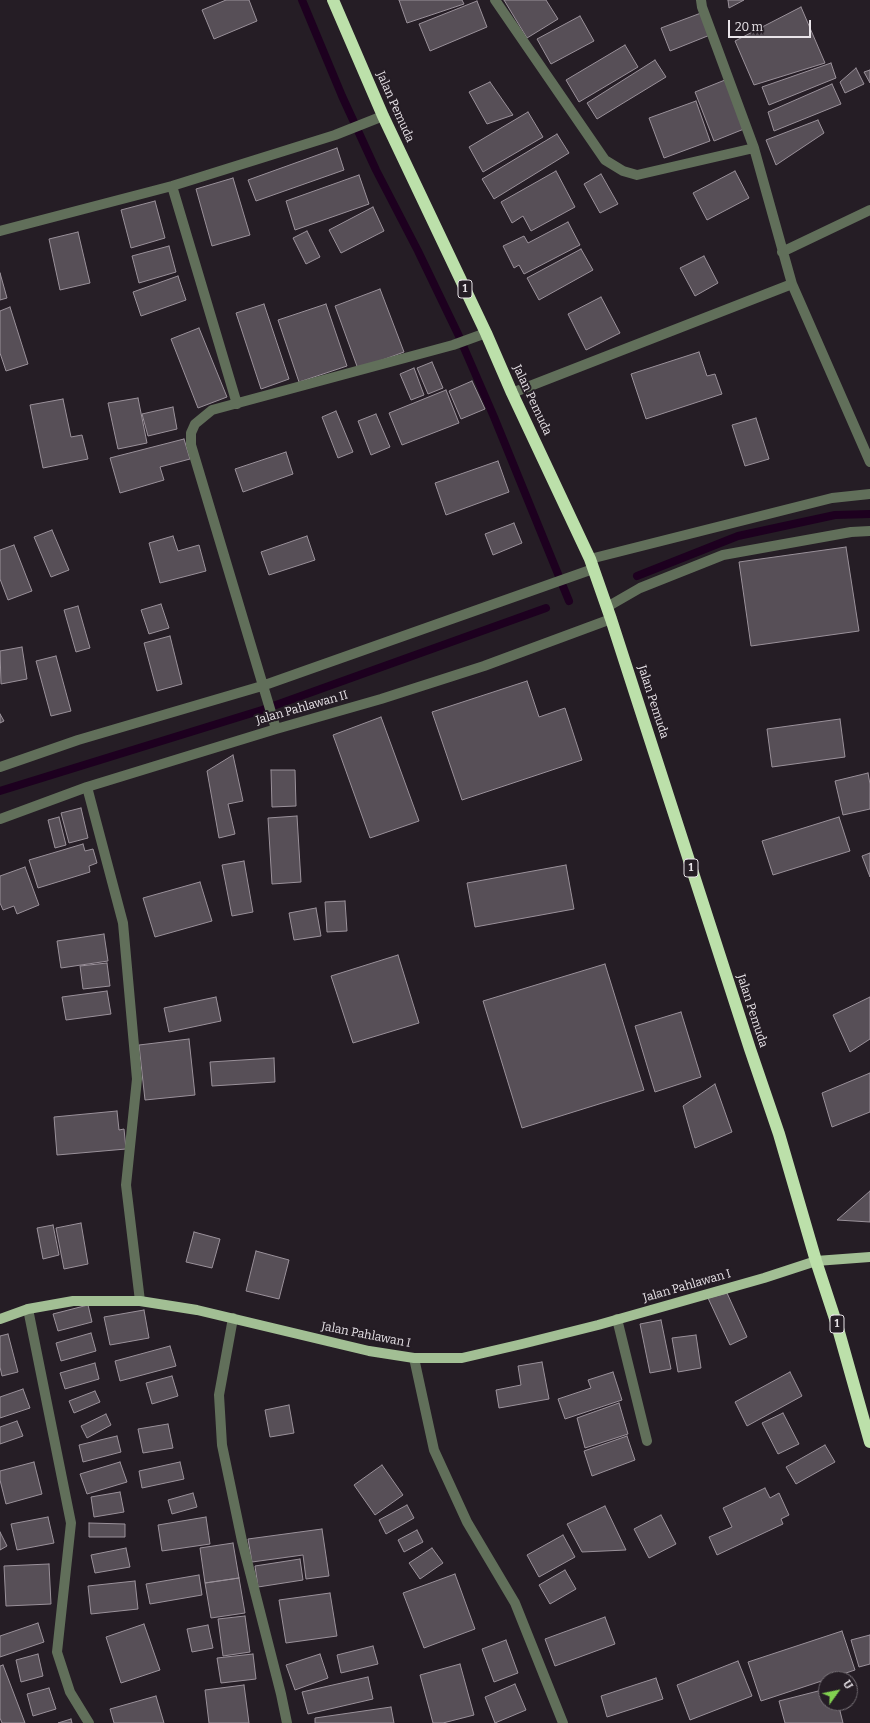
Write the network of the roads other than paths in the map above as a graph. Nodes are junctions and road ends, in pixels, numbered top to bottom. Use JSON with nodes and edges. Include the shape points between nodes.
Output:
{"nodes":[{"id":1,"x":333,"y":0,"type":"edge"},
{"id":2,"x":496,"y":0,"type":"edge"},
{"id":3,"x":701,"y":0,"type":"edge"},
{"id":4,"x":383,"y":116,"type":"junction"},
{"id":5,"x":754,"y":148,"type":"junction"},
{"id":6,"x":172,"y":186,"type":"junction"},
{"id":7,"x":870,"y":210,"type":"edge"},
{"id":8,"x":0,"y":231,"type":"edge"},
{"id":9,"x":782,"y":252,"type":"junction"},
{"id":10,"x":792,"y":284,"type":"junction"},
{"id":11,"x":480,"y":334,"type":"junction"},
{"id":12,"x":512,"y":393,"type":"junction"},
{"id":13,"x":236,"y":404,"type":"junction"},
{"id":14,"x":870,"y":462,"type":"edge"},
{"id":15,"x":870,"y":494,"type":"edge"},
{"id":16,"x":870,"y":531,"type":"edge"},
{"id":17,"x":593,"y":569,"type":"junction"},
{"id":18,"x":606,"y":604,"type":"junction"},
{"id":19,"x":611,"y":620,"type":"junction"},
{"id":20,"x":262,"y":686,"type":"junction"},
{"id":21,"x":276,"y":729,"type":"junction"},
{"id":22,"x":0,"y":766,"type":"edge"},
{"id":23,"x":87,"y":787,"type":"junction"},
{"id":24,"x":0,"y":819,"type":"edge"},
{"id":25,"x":870,"y":1257,"type":"edge"},
{"id":26,"x":816,"y":1261,"type":"junction"},
{"id":27,"x":140,"y":1301,"type":"junction"},
{"id":28,"x":28,"y":1309,"type":"junction"},
{"id":29,"x":233,"y":1318,"type":"junction"},
{"id":30,"x":0,"y":1319,"type":"edge"},
{"id":31,"x":617,"y":1319,"type":"junction"},
{"id":32,"x":414,"y":1358,"type":"junction"},
{"id":33,"x":647,"y":1441,"type":"dead end"},
{"id":34,"x":870,"y":1442,"type":"edge"},
{"id":35,"x":89,"y":1723,"type":"edge"},
{"id":36,"x":287,"y":1723,"type":"edge"},
{"id":37,"x":563,"y":1723,"type":"edge"}],
"edges":[{"from":1,"to":4,"type":"highway","name":"Jalan Pemuda","number":"1"},
{"from":2,"to":5,"type":"street","via":[[605,160],[622,172],[637,175]]},
{"from":3,"to":5,"type":"street"},
{"from":4,"to":6,"type":"street","via":[[335,135]]},
{"from":4,"to":11,"type":"highway","name":"Jalan Pemuda","number":"1"},
{"from":5,"to":9,"type":"street"},
{"from":6,"to":8,"type":"street"},
{"from":6,"to":13,"type":"street"},
{"from":7,"to":9,"type":"street"},
{"from":9,"to":10,"type":"street"},
{"from":10,"to":12,"type":"street"},
{"from":10,"to":14,"type":"street"},
{"from":11,"to":12,"type":"highway","name":"Jalan Pemuda","number":"1"},
{"from":11,"to":13,"type":"street","via":[[453,345]]},
{"from":12,"to":17,"type":"highway","name":"Jalan Pemuda","number":"1"},
{"from":13,"to":20,"type":"street","via":[[212,410],[195,424],[191,433],[191,445]]},
{"from":15,"to":17,"type":"street","via":[[832,498]]},
{"from":16,"to":18,"type":"street","via":[[850,532],[723,555]]},
{"from":17,"to":18,"type":"highway","name":"Jalan Pemuda","number":"1"},
{"from":17,"to":20,"type":"street"},
{"from":18,"to":19,"type":"highway","name":"Jalan Pemuda","number":"1"},
{"from":19,"to":21,"type":"street","name":"Jalan Pahlawan II","via":[[477,669]]},
{"from":19,"to":26,"type":"highway","name":"Jalan Pemuda","number":"1","via":[[779,1134]]},
{"from":20,"to":21,"type":"street"},
{"from":20,"to":22,"type":"street","via":[[78,740]]},
{"from":21,"to":23,"type":"street","name":"Jalan Pahlawan II"},
{"from":23,"to":24,"type":"street","name":"Jalan Pahlawan II"},
{"from":23,"to":27,"type":"street","via":[[123,923],[137,1080],[126,1185]]},
{"from":25,"to":26,"type":"main road","name":"Jalan Pahlawan I"},
{"from":26,"to":31,"type":"main road","name":"Jalan Pahlawan I"},
{"from":26,"to":34,"type":"highway","name":"Jalan Pemuda","number":"1"},
{"from":27,"to":28,"type":"main road","name":"Jalan Pahlawan I","via":[[72,1301]]},
{"from":27,"to":29,"type":"main road","name":"Jalan Pahlawan I"},
{"from":28,"to":30,"type":"main road","name":"Jalan Pahlawan I"},
{"from":28,"to":35,"type":"street","via":[[71,1523],[57,1652],[70,1692]]},
{"from":29,"to":32,"type":"main road","name":"Jalan Pahlawan I","via":[[369,1351]]},
{"from":29,"to":36,"type":"street","via":[[218,1396],[222,1445],[242,1540]]},
{"from":31,"to":32,"type":"main road","name":"Jalan Pahlawan I","via":[[462,1358]]},
{"from":31,"to":33,"type":"street"},
{"from":32,"to":37,"type":"street","via":[[434,1450],[468,1522],[515,1603]]}]}
